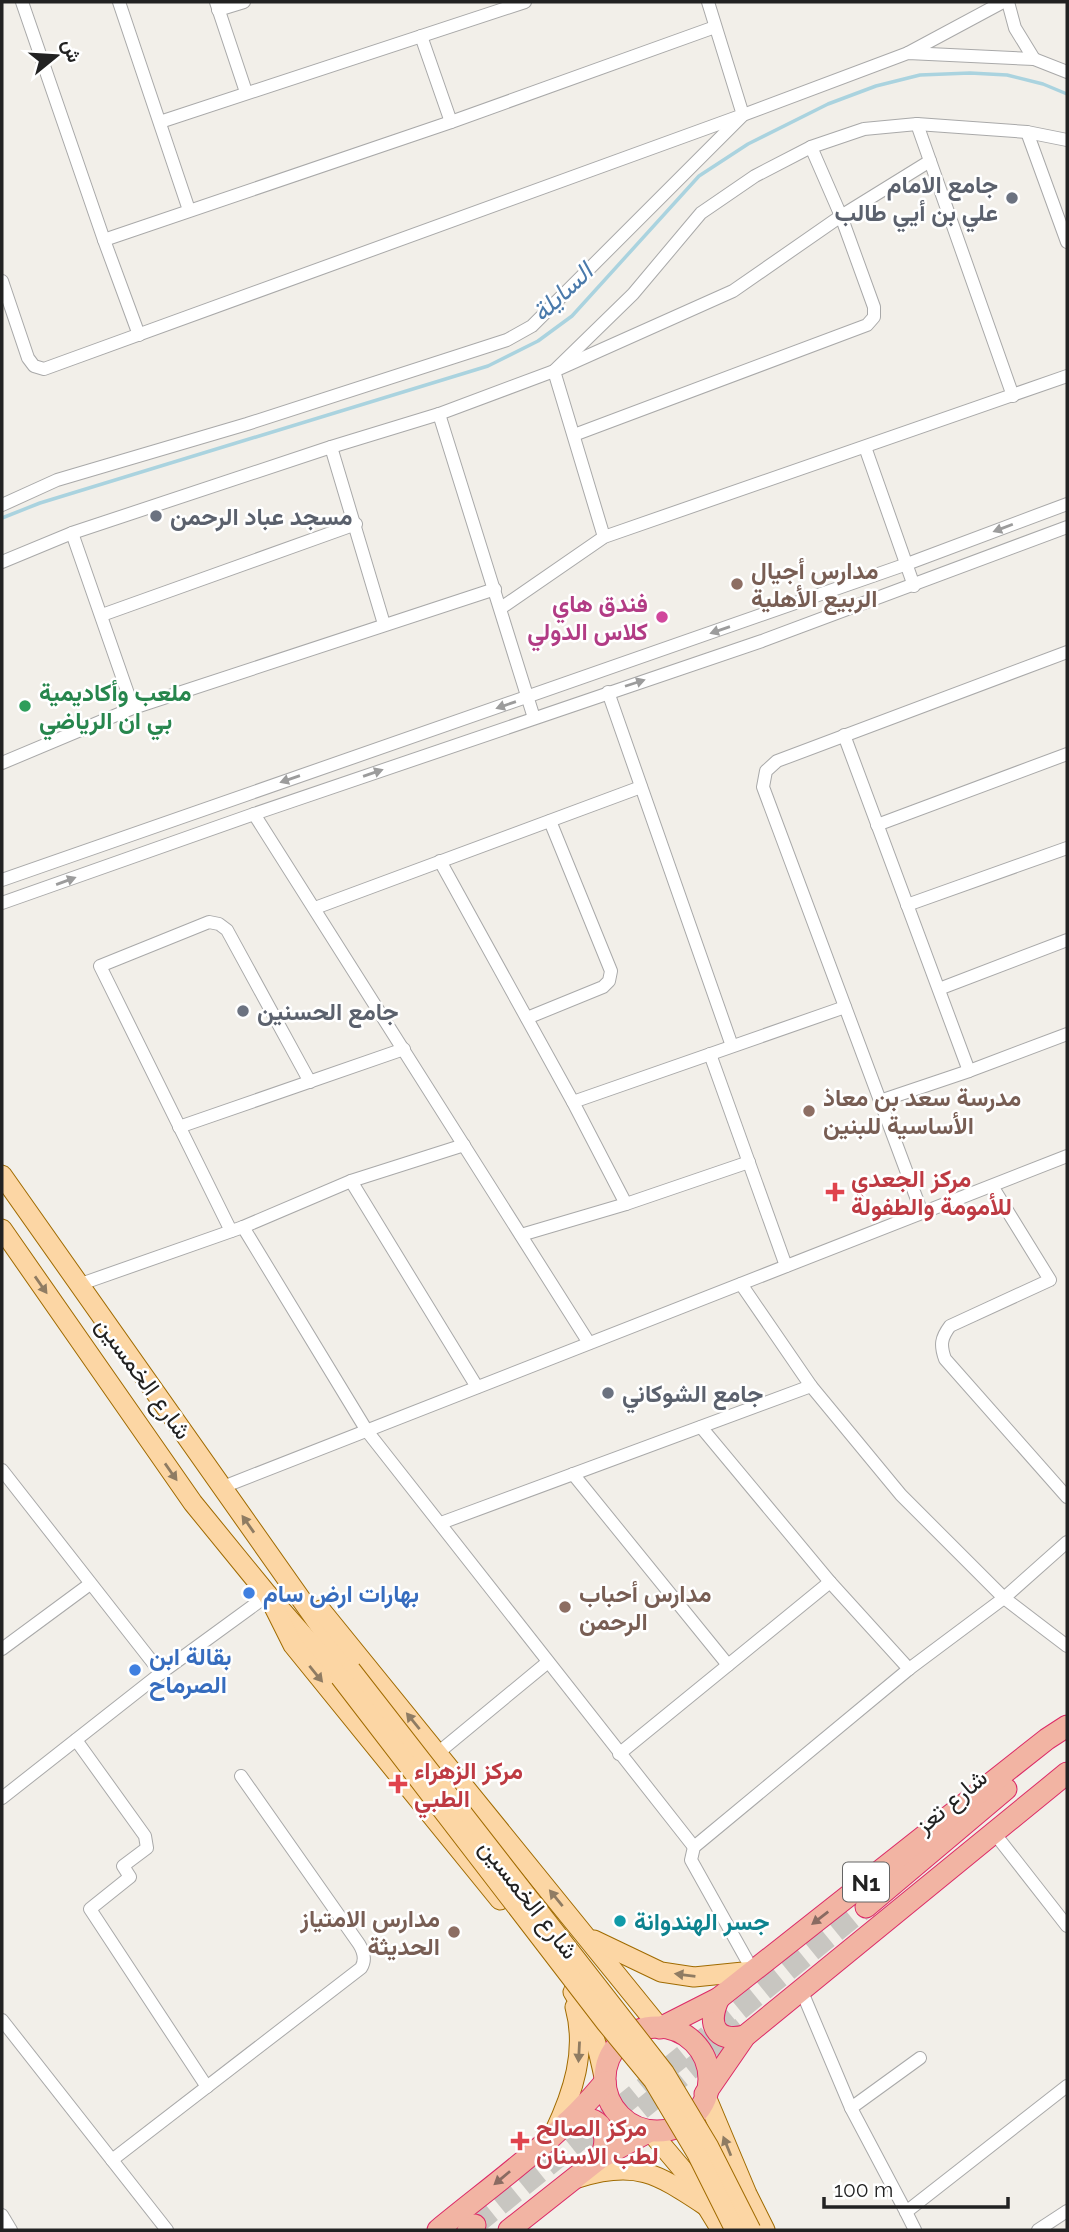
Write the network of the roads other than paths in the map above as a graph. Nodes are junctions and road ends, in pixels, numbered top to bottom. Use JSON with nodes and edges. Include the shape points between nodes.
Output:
{"nodes":[{"id":1,"x":22,"y":2,"type":"edge"},
{"id":2,"x":119,"y":2,"type":"edge"},
{"id":3,"x":244,"y":2,"type":"edge"},
{"id":4,"x":525,"y":2,"type":"edge"},
{"id":5,"x":708,"y":2,"type":"edge"},
{"id":6,"x":1006,"y":2,"type":"edge"},
{"id":7,"x":217,"y":6,"type":"edge"},
{"id":8,"x":715,"y":27,"type":"junction"},
{"id":9,"x":421,"y":36,"type":"junction"},
{"id":10,"x":908,"y":53,"type":"junction"},
{"id":11,"x":1034,"y":60,"type":"junction"},
{"id":12,"x":1067,"y":72,"type":"edge"},
{"id":13,"x":246,"y":92,"type":"junction"},
{"id":14,"x":743,"y":115,"type":"junction"},
{"id":15,"x":160,"y":122,"type":"junction"},
{"id":16,"x":451,"y":122,"type":"junction"},
{"id":17,"x":917,"y":124,"type":"junction"},
{"id":18,"x":1027,"y":132,"type":"junction"},
{"id":19,"x":1067,"y":140,"type":"edge"},
{"id":20,"x":811,"y":147,"type":"junction"},
{"id":21,"x":930,"y":161,"type":"junction"},
{"id":22,"x":189,"y":210,"type":"junction"},
{"id":23,"x":841,"y":216,"type":"junction"},
{"id":24,"x":104,"y":240,"type":"junction"},
{"id":25,"x":1067,"y":242,"type":"edge"},
{"id":26,"x":2,"y":281,"type":"edge"},
{"id":27,"x":139,"y":335,"type":"junction"},
{"id":28,"x":554,"y":371,"type":"junction"},
{"id":29,"x":1067,"y":376,"type":"edge"},
{"id":30,"x":1013,"y":396,"type":"junction"},
{"id":31,"x":439,"y":414,"type":"junction"},
{"id":32,"x":575,"y":435,"type":"junction"},
{"id":33,"x":331,"y":447,"type":"junction"},
{"id":34,"x":865,"y":447,"type":"junction"},
{"id":35,"x":1067,"y":504,"type":"edge"},
{"id":36,"x":2,"y":505,"type":"edge"},
{"id":37,"x":356,"y":524,"type":"junction"},
{"id":38,"x":1067,"y":527,"type":"edge"},
{"id":39,"x":72,"y":533,"type":"junction"},
{"id":40,"x":604,"y":537,"type":"junction"},
{"id":41,"x":2,"y":562,"type":"edge"},
{"id":42,"x":907,"y":564,"type":"junction"},
{"id":43,"x":914,"y":586,"type":"junction"},
{"id":44,"x":495,"y":589,"type":"junction"},
{"id":45,"x":500,"y":608,"type":"junction"},
{"id":46,"x":102,"y":615,"type":"junction"},
{"id":47,"x":384,"y":624,"type":"junction"},
{"id":48,"x":1067,"y":652,"type":"edge"},
{"id":49,"x":608,"y":692,"type":"junction"},
{"id":50,"x":528,"y":698,"type":"junction"},
{"id":51,"x":132,"y":708,"type":"junction"},
{"id":52,"x":534,"y":718,"type":"junction"},
{"id":53,"x":844,"y":735,"type":"junction"},
{"id":54,"x":1067,"y":754,"type":"edge"},
{"id":55,"x":2,"y":763,"type":"edge"},
{"id":56,"x":641,"y":787,"type":"junction"},
{"id":57,"x":254,"y":814,"type":"junction"},
{"id":58,"x":550,"y":821,"type":"junction"},
{"id":59,"x":877,"y":825,"type":"junction"},
{"id":60,"x":126,"y":836,"type":"junction"},
{"id":61,"x":1067,"y":848,"type":"edge"},
{"id":62,"x":132,"y":857,"type":"junction"},
{"id":63,"x":440,"y":861,"type":"junction"},
{"id":64,"x":2,"y":880,"type":"edge"},
{"id":65,"x":2,"y":904,"type":"edge"},
{"id":66,"x":907,"y":905,"type":"junction"},
{"id":67,"x":314,"y":908,"type":"junction"},
{"id":68,"x":1067,"y":940,"type":"edge"},
{"id":69,"x":939,"y":989,"type":"junction"},
{"id":70,"x":845,"y":1007,"type":"junction"},
{"id":71,"x":527,"y":1018,"type":"junction"},
{"id":72,"x":1067,"y":1034,"type":"edge"},
{"id":73,"x":732,"y":1046,"type":"junction"},
{"id":74,"x":404,"y":1049,"type":"junction"},
{"id":75,"x":710,"y":1054,"type":"junction"},
{"id":76,"x":970,"y":1071,"type":"junction"},
{"id":77,"x":310,"y":1082,"type":"junction"},
{"id":78,"x":880,"y":1101,"type":"junction"},
{"id":79,"x":573,"y":1102,"type":"junction"},
{"id":80,"x":179,"y":1127,"type":"junction"},
{"id":81,"x":464,"y":1145,"type":"junction"},
{"id":82,"x":1067,"y":1156,"type":"edge"},
{"id":83,"x":749,"y":1162,"type":"junction"},
{"id":84,"x":2,"y":1175,"type":"edge"},
{"id":85,"x":352,"y":1181,"type":"junction"},
{"id":86,"x":992,"y":1186,"type":"junction"},
{"id":87,"x":626,"y":1204,"type":"junction"},
{"id":88,"x":26,"y":1212,"type":"junction"},
{"id":89,"x":922,"y":1213,"type":"junction"},
{"id":90,"x":237,"y":1229,"type":"junction"},
{"id":91,"x":3,"y":1230,"type":"edge"},
{"id":92,"x":521,"y":1235,"type":"junction"},
{"id":93,"x":786,"y":1266,"type":"junction"},
{"id":94,"x":741,"y":1284,"type":"junction"},
{"id":95,"x":78,"y":1285,"type":"junction"},
{"id":96,"x":589,"y":1343,"type":"junction"},
{"id":97,"x":811,"y":1386,"type":"junction"},
{"id":98,"x":477,"y":1387,"type":"junction"},
{"id":99,"x":701,"y":1427,"type":"junction"},
{"id":100,"x":367,"y":1431,"type":"junction"},
{"id":101,"x":2,"y":1470,"type":"edge"},
{"id":102,"x":573,"y":1474,"type":"junction"},
{"id":103,"x":223,"y":1487,"type":"junction"},
{"id":104,"x":1067,"y":1497,"type":"edge"},
{"id":105,"x":441,"y":1523,"type":"junction"},
{"id":106,"x":1067,"y":1542,"type":"edge"},
{"id":107,"x":288,"y":1580,"type":"junction"},
{"id":108,"x":830,"y":1582,"type":"junction"},
{"id":109,"x":90,"y":1584,"type":"junction"},
{"id":110,"x":268,"y":1595,"type":"junction"},
{"id":111,"x":1004,"y":1598,"type":"junction"},
{"id":112,"x":1067,"y":1646,"type":"edge"},
{"id":113,"x":2,"y":1649,"type":"edge"},
{"id":114,"x":548,"y":1662,"type":"junction"},
{"id":115,"x":728,"y":1665,"type":"junction"},
{"id":116,"x":909,"y":1669,"type":"junction"},
{"id":117,"x":161,"y":1673,"type":"junction"},
{"id":118,"x":346,"y":1674,"type":"junction"},
{"id":119,"x":1067,"y":1726,"type":"edge"},
{"id":120,"x":1067,"y":1734,"type":"edge"},
{"id":121,"x":76,"y":1740,"type":"junction"},
{"id":122,"x":439,"y":1752,"type":"junction"},
{"id":123,"x":619,"y":1754,"type":"junction"},
{"id":124,"x":1067,"y":1758,"type":"edge"},
{"id":125,"x":1067,"y":1773,"type":"edge"},
{"id":126,"x":241,"y":1776,"type":"dead end"},
{"id":127,"x":2,"y":1798,"type":"edge"},
{"id":128,"x":995,"y":1834,"type":"junction"},
{"id":129,"x":694,"y":1847,"type":"junction"},
{"id":130,"x":1067,"y":1926,"type":"edge"},
{"id":131,"x":589,"y":1938,"type":"junction"},
{"id":132,"x":603,"y":1956,"type":"junction"},
{"id":133,"x":753,"y":1971,"type":"junction"},
{"id":134,"x":570,"y":1985,"type":"junction"},
{"id":135,"x":799,"y":1992,"type":"junction"},
{"id":136,"x":719,"y":1998,"type":"junction"},
{"id":137,"x":2,"y":2020,"type":"edge"},
{"id":138,"x":660,"y":2028,"type":"junction"},
{"id":139,"x":745,"y":2036,"type":"junction"},
{"id":140,"x":920,"y":2058,"type":"dead end"},
{"id":141,"x":605,"y":2082,"type":"junction"},
{"id":142,"x":1067,"y":2086,"type":"edge"},
{"id":143,"x":207,"y":2087,"type":"junction"},
{"id":144,"x":705,"y":2094,"type":"junction"},
{"id":145,"x":851,"y":2108,"type":"junction"},
{"id":146,"x":560,"y":2129,"type":"junction"},
{"id":147,"x":650,"y":2131,"type":"junction"},
{"id":148,"x":600,"y":2158,"type":"junction"},
{"id":149,"x":112,"y":2160,"type":"junction"},
{"id":150,"x":571,"y":2180,"type":"junction"},
{"id":151,"x":747,"y":2194,"type":"junction"},
{"id":152,"x":709,"y":2208,"type":"junction"},
{"id":153,"x":1067,"y":2211,"type":"edge"},
{"id":154,"x":906,"y":2212,"type":"junction"},
{"id":155,"x":2,"y":2215,"type":"edge"},
{"id":156,"x":11,"y":2230,"type":"edge"},
{"id":157,"x":167,"y":2230,"type":"edge"},
{"id":158,"x":438,"y":2230,"type":"edge"},
{"id":159,"x":509,"y":2230,"type":"edge"},
{"id":160,"x":721,"y":2230,"type":"edge"},
{"id":161,"x":735,"y":2230,"type":"edge"},
{"id":162,"x":751,"y":2230,"type":"edge"},
{"id":163,"x":765,"y":2230,"type":"edge"},
{"id":164,"x":915,"y":2230,"type":"edge"},
{"id":165,"x":1038,"y":2230,"type":"edge"}],
"edges":[{"from":1,"to":24,"type":"street"},
{"from":2,"to":15,"type":"street"},
{"from":3,"to":7,"type":"street"},
{"from":4,"to":9,"type":"street"},
{"from":5,"to":8,"type":"street"},
{"from":6,"to":10,"type":"street"},
{"from":6,"to":11,"type":"street"},
{"from":7,"to":13,"type":"street"},
{"from":8,"to":14,"type":"street"},
{"from":8,"to":16,"type":"street"},
{"from":9,"to":13,"type":"street"},
{"from":9,"to":16,"type":"street"},
{"from":10,"to":11,"type":"street"},
{"from":10,"to":14,"type":"street"},
{"from":11,"to":12,"type":"street"},
{"from":13,"to":15,"type":"street"},
{"from":14,"to":27,"type":"street"},
{"from":14,"to":36,"type":"street","via":[[532,326],[508,340],[57,480]]},
{"from":15,"to":22,"type":"street"},
{"from":16,"to":22,"type":"street"},
{"from":17,"to":18,"type":"street"},
{"from":17,"to":20,"type":"street","via":[[864,130]]},
{"from":17,"to":21,"type":"street"},
{"from":18,"to":19,"type":"street"},
{"from":18,"to":25,"type":"street"},
{"from":20,"to":23,"type":"street"},
{"from":20,"to":28,"type":"street","via":[[755,176],[701,213],[633,294]]},
{"from":21,"to":23,"type":"street"},
{"from":21,"to":30,"type":"street"},
{"from":22,"to":24,"type":"street"},
{"from":23,"to":28,"type":"street","via":[[733,291]]},
{"from":23,"to":32,"type":"street","via":[[874,307],[874,317],[867,325]]},
{"from":24,"to":27,"type":"street"},
{"from":26,"to":27,"type":"street","via":[[34,366],[44,369]]},
{"from":28,"to":31,"type":"street"},
{"from":28,"to":32,"type":"street"},
{"from":29,"to":30,"type":"street"},
{"from":30,"to":34,"type":"street"},
{"from":31,"to":33,"type":"street"},
{"from":31,"to":44,"type":"street"},
{"from":32,"to":40,"type":"street"},
{"from":33,"to":37,"type":"street"},
{"from":33,"to":39,"type":"street"},
{"from":34,"to":40,"type":"street"},
{"from":34,"to":42,"type":"street"},
{"from":35,"to":42,"type":"street","one_way":true},
{"from":37,"to":46,"type":"street"},
{"from":37,"to":47,"type":"street"},
{"from":38,"to":43,"type":"street"},
{"from":39,"to":41,"type":"street"},
{"from":39,"to":46,"type":"street"},
{"from":40,"to":45,"type":"street"},
{"from":42,"to":43,"type":"street"},
{"from":42,"to":50,"type":"street","one_way":true},
{"from":49,"to":43,"type":"street","one_way":true},
{"from":44,"to":45,"type":"street"},
{"from":44,"to":47,"type":"street"},
{"from":45,"to":50,"type":"street"},
{"from":46,"to":51,"type":"street"},
{"from":47,"to":51,"type":"street"},
{"from":48,"to":53,"type":"street"},
{"from":49,"to":52,"type":"street"},
{"from":49,"to":56,"type":"street"},
{"from":50,"to":52,"type":"street"},
{"from":50,"to":60,"type":"street","one_way":true},
{"from":51,"to":55,"type":"street"},
{"from":57,"to":52,"type":"street","one_way":true},
{"from":53,"to":59,"type":"street"},
{"from":53,"to":70,"type":"street","via":[[777,761],[766,771],[763,787]]},
{"from":54,"to":59,"type":"street"},
{"from":56,"to":58,"type":"street"},
{"from":56,"to":73,"type":"street"},
{"from":57,"to":62,"type":"street"},
{"from":57,"to":67,"type":"street"},
{"from":58,"to":63,"type":"street"},
{"from":58,"to":71,"type":"street","via":[[611,971],[603,988]]},
{"from":59,"to":66,"type":"street"},
{"from":60,"to":62,"type":"street"},
{"from":60,"to":64,"type":"street"},
{"from":61,"to":66,"type":"street"},
{"from":65,"to":62,"type":"street","one_way":true},
{"from":63,"to":67,"type":"street"},
{"from":63,"to":71,"type":"street"},
{"from":66,"to":69,"type":"street"},
{"from":67,"to":74,"type":"street"},
{"from":68,"to":69,"type":"street"},
{"from":69,"to":76,"type":"street"},
{"from":70,"to":73,"type":"street"},
{"from":70,"to":78,"type":"street"},
{"from":71,"to":79,"type":"street"},
{"from":72,"to":76,"type":"street"},
{"from":73,"to":75,"type":"street"},
{"from":74,"to":77,"type":"street"},
{"from":74,"to":81,"type":"street"},
{"from":75,"to":79,"type":"street"},
{"from":75,"to":83,"type":"street"},
{"from":76,"to":78,"type":"street"},
{"from":77,"to":80,"type":"street"},
{"from":77,"to":80,"type":"street","via":[[227,930],[209,922],[100,966]]},
{"from":78,"to":89,"type":"street"},
{"from":79,"to":87,"type":"street"},
{"from":80,"to":90,"type":"street"},
{"from":81,"to":85,"type":"street"},
{"from":81,"to":92,"type":"street"},
{"from":82,"to":86,"type":"street"},
{"from":83,"to":87,"type":"street"},
{"from":83,"to":93,"type":"street"},
{"from":84,"to":88,"type":"main road","name":"شارع الخمسين"},
{"from":85,"to":90,"type":"street"},
{"from":85,"to":98,"type":"street"},
{"from":86,"to":89,"type":"street"},
{"from":86,"to":104,"type":"street","via":[[1050,1280],[950,1326],[942,1336],[941,1348],[945,1359]]},
{"from":87,"to":92,"type":"street"},
{"from":88,"to":91,"type":"main road"},
{"from":88,"to":95,"type":"main road","name":"شارع الخمسين"},
{"from":89,"to":93,"type":"street"},
{"from":90,"to":95,"type":"street"},
{"from":90,"to":100,"type":"street"},
{"from":91,"to":110,"type":"main road","name":"شارع الخمسين","one_way":true,"via":[[192,1503]]},
{"from":92,"to":96,"type":"street"},
{"from":93,"to":94,"type":"street"},
{"from":94,"to":96,"type":"street"},
{"from":94,"to":97,"type":"street"},
{"from":95,"to":103,"type":"main road","name":"شارع الخمسين"},
{"from":96,"to":98,"type":"street"},
{"from":97,"to":99,"type":"street"},
{"from":97,"to":111,"type":"street","via":[[901,1495]]},
{"from":98,"to":100,"type":"street"},
{"from":99,"to":102,"type":"street"},
{"from":99,"to":108,"type":"street"},
{"from":100,"to":103,"type":"street"},
{"from":100,"to":105,"type":"street"},
{"from":101,"to":109,"type":"street"},
{"from":102,"to":105,"type":"street"},
{"from":102,"to":115,"type":"street"},
{"from":107,"to":103,"type":"main road","name":"شارع الخمسين","one_way":true},
{"from":105,"to":114,"type":"street"},
{"from":106,"to":111,"type":"street"},
{"from":107,"to":118,"type":"main road","name":"شارع الخمسين"},
{"from":122,"to":107,"type":"main road","name":"شارع الخمسين","one_way":true,"via":[[330,1617]]},
{"from":108,"to":115,"type":"street"},
{"from":108,"to":116,"type":"street"},
{"from":109,"to":113,"type":"street"},
{"from":109,"to":117,"type":"street"},
{"from":110,"to":117,"type":"street"},
{"from":110,"to":118,"type":"main road","name":"شارع الخمسين"},
{"from":110,"to":134,"type":"main road","name":"شارع الخمسين","one_way":true,"via":[[293,1646]]},
{"from":111,"to":112,"type":"street"},
{"from":111,"to":116,"type":"street"},
{"from":114,"to":122,"type":"street"},
{"from":114,"to":123,"type":"street"},
{"from":115,"to":123,"type":"street"},
{"from":116,"to":129,"type":"street"},
{"from":117,"to":121,"type":"street"},
{"from":118,"to":161,"type":"main road","name":"شارع الخمسين","bridge":true,"via":[[653,2080]]},
{"from":118,"to":162,"type":"main road","name":"شارع الخمسين","bridge":true,"via":[[664,2072]]},
{"from":119,"to":133,"type":"highway","number":"N1","one_way":true},
{"from":120,"to":124,"type":"highway","name":"شارع تعز","number":"N1","via":[[871,1911]]},
{"from":121,"to":127,"type":"street"},
{"from":121,"to":143,"type":"street","via":[[145,1836],[147,1848],[123,1866],[130,1877],[90,1909]]},
{"from":131,"to":122,"type":"main road","name":"شارع الخمسين","one_way":true},
{"from":123,"to":129,"type":"street"},
{"from":125,"to":128,"type":"highway","number":"N1"},
{"from":126,"to":143,"type":"street","via":[[359,1944],[364,1962]]},
{"from":128,"to":130,"type":"street"},
{"from":128,"to":135,"type":"highway","number":"N1"},
{"from":129,"to":133,"type":"street","via":[[691,1860]]},
{"from":131,"to":132,"type":"main road","name":"شارع الخمسين"},
{"from":133,"to":131,"type":"main road","one_way":true,"via":[[694,1977],[661,1972]]},
{"from":132,"to":134,"type":"main road","via":[[602,1969],[594,1980],[583,1986]]},
{"from":132,"to":138,"type":"main road","name":"شارع الخمسين"},
{"from":133,"to":136,"type":"highway","number":"N1"},
{"from":134,"to":141,"type":"main road","name":"شارع الخمسين","via":[[594,2033]]},
{"from":134,"to":146,"type":"main road","one_way":true,"via":[[578,2018],[577,2073]]},
{"from":135,"to":139,"type":"highway","number":"N1"},
{"from":135,"to":145,"type":"street"},
{"from":136,"to":138,"type":"highway","number":"N1"},
{"from":136,"to":139,"type":"highway","via":[[712,2013],[713,2025],[733,2039]]},
{"from":137,"to":149,"type":"street"},
{"from":138,"to":141,"type":"highway","via":[[635,2032],[620,2043],[609,2059]]},
{"from":138,"to":144,"type":"highway","via":[[681,2034],[702,2053],[708,2071]]},
{"from":139,"to":144,"type":"highway","number":"N1"},
{"from":140,"to":145,"type":"street"},
{"from":141,"to":146,"type":"highway"},
{"from":141,"to":147,"type":"highway","via":[[617,2113]]},
{"from":142,"to":154,"type":"street"},
{"from":143,"to":149,"type":"street"},
{"from":144,"to":147,"type":"highway","via":[[687,2122],[669,2130]]},
{"from":151,"to":144,"type":"main road","one_way":true},
{"from":145,"to":154,"type":"street"},
{"from":146,"to":148,"type":"highway","via":[[578,2117],[600,2125],[605,2147]]},
{"from":146,"to":158,"type":"highway","one_way":true},
{"from":147,"to":148,"type":"highway"},
{"from":147,"to":152,"type":"main road"},
{"from":148,"to":150,"type":"highway"},
{"from":149,"to":157,"type":"street"},
{"from":150,"to":152,"type":"main road","via":[[603,2170],[638,2170],[664,2178]]},
{"from":150,"to":159,"type":"highway"},
{"from":151,"to":152,"type":"main road","via":[[729,2192]]},
{"from":151,"to":163,"type":"main road"},
{"from":152,"to":160,"type":"main road"},
{"from":153,"to":165,"type":"street"},
{"from":154,"to":164,"type":"street"},
{"from":155,"to":156,"type":"street"}]}
